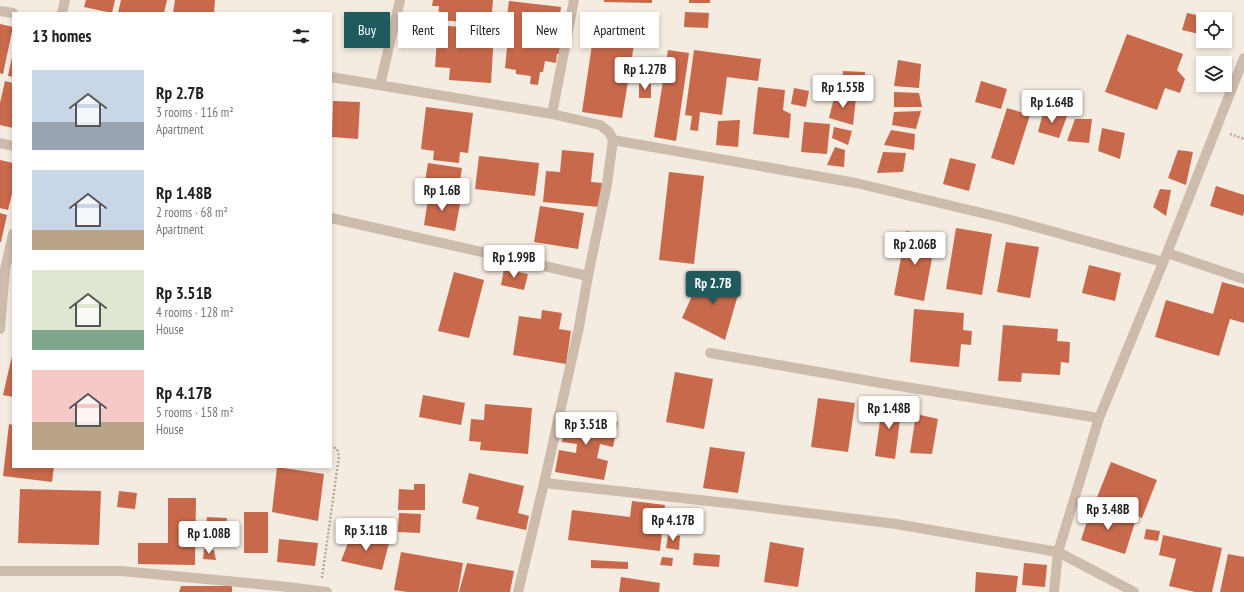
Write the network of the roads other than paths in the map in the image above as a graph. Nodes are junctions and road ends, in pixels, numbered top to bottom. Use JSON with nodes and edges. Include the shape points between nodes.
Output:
{"nodes":[{"id":1,"x":65,"y":0,"type":"edge"},
{"id":2,"x":400,"y":0,"type":"edge"},
{"id":3,"x":574,"y":0,"type":"edge"},
{"id":4,"x":0,"y":10,"type":"edge"},
{"id":5,"x":62,"y":12,"type":"edge"},
{"id":6,"x":12,"y":14,"type":"edge"},
{"id":7,"x":1244,"y":58,"type":"edge"},
{"id":8,"x":332,"y":77,"type":"edge"},
{"id":9,"x":380,"y":85,"type":"junction"},
{"id":10,"x":552,"y":114,"type":"junction"},
{"id":11,"x":613,"y":140,"type":"junction"},
{"id":12,"x":0,"y":143,"type":"edge"},
{"id":13,"x":12,"y":146,"type":"edge"},
{"id":14,"x":332,"y":218,"type":"edge"},
{"id":15,"x":12,"y":239,"type":"edge"},
{"id":16,"x":1165,"y":257,"type":"junction"},
{"id":17,"x":6,"y":269,"type":"edge"},
{"id":18,"x":588,"y":276,"type":"junction"},
{"id":19,"x":1244,"y":280,"type":"edge"},
{"id":20,"x":0,"y":329,"type":"edge"},
{"id":21,"x":710,"y":353,"type":"dead end"},
{"id":22,"x":1100,"y":418,"type":"junction"},
{"id":23,"x":544,"y":483,"type":"junction"},
{"id":24,"x":1058,"y":552,"type":"junction"},
{"id":25,"x":0,"y":571,"type":"edge"},
{"id":26,"x":248,"y":588,"type":"edge"},
{"id":27,"x":324,"y":591,"type":"edge"},
{"id":28,"x":518,"y":592,"type":"edge"},
{"id":29,"x":1054,"y":592,"type":"edge"},
{"id":30,"x":1134,"y":592,"type":"edge"}],
"edges":[{"from":1,"to":5,"type":"street"},
{"from":2,"to":9,"type":"street"},
{"from":3,"to":10,"type":"street"},
{"from":4,"to":6,"type":"street"},
{"from":7,"to":16,"type":"street"},
{"from":8,"to":9,"type":"street"},
{"from":9,"to":10,"type":"street"},
{"from":10,"to":11,"type":"street","via":[[600,125],[609,132]]},
{"from":11,"to":16,"type":"street","via":[[856,183]]},
{"from":11,"to":18,"type":"street","via":[[607,184]]},
{"from":12,"to":13,"type":"street"},
{"from":14,"to":18,"type":"street"},
{"from":15,"to":17,"type":"street"},
{"from":16,"to":19,"type":"street"},
{"from":16,"to":22,"type":"street"},
{"from":17,"to":20,"type":"street"},
{"from":18,"to":23,"type":"street","via":[[579,328]]},
{"from":21,"to":22,"type":"street"},
{"from":22,"to":24,"type":"street"},
{"from":23,"to":24,"type":"street","via":[[896,524]]},
{"from":23,"to":28,"type":"street"},
{"from":24,"to":29,"type":"street"},
{"from":24,"to":30,"type":"street"},
{"from":25,"to":26,"type":"street","via":[[121,571]]},
{"from":26,"to":27,"type":"street"}]}
